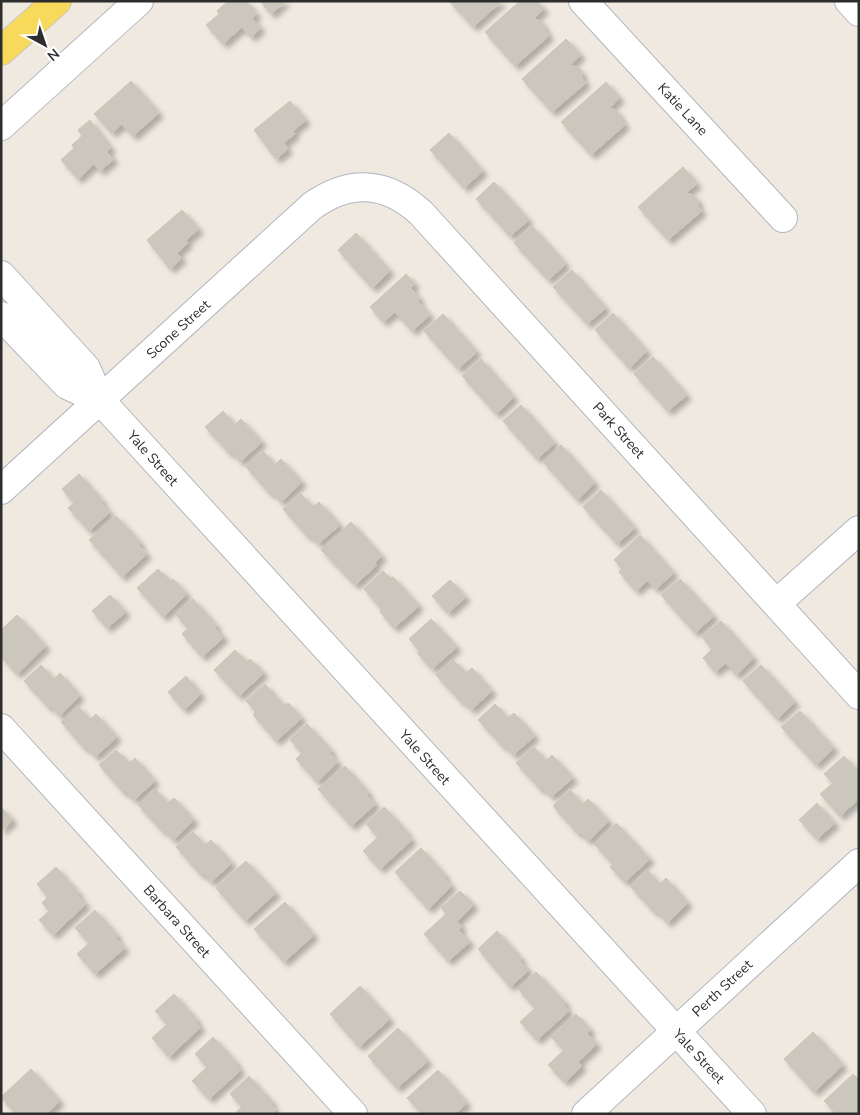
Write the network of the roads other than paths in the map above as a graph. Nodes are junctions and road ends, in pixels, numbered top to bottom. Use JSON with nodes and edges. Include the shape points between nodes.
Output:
{"nodes":[{"id":1,"x":57,"y":1,"type":"edge"},
{"id":2,"x":140,"y":1,"type":"edge"},
{"id":3,"x":583,"y":1,"type":"edge"},
{"id":4,"x":849,"y":1,"type":"edge"},
{"id":5,"x":859,"y":12,"type":"edge"},
{"id":6,"x":1,"y":51,"type":"edge"},
{"id":7,"x":1,"y":126,"type":"edge"},
{"id":8,"x":364,"y":187,"type":"joint"},
{"id":9,"x":783,"y":218,"type":"dead end"},
{"id":10,"x":1,"y":275,"type":"edge"},
{"id":11,"x":1,"y":316,"type":"edge"},
{"id":12,"x":100,"y":400,"type":"junction"},
{"id":13,"x":1,"y":490,"type":"edge"},
{"id":14,"x":859,"y":530,"type":"edge"},
{"id":15,"x":777,"y":603,"type":"junction"},
{"id":16,"x":859,"y":695,"type":"edge"},
{"id":17,"x":1,"y":728,"type":"edge"},
{"id":18,"x":859,"y":863,"type":"edge"},
{"id":19,"x":675,"y":1032,"type":"junction"},
{"id":20,"x":352,"y":1114,"type":"edge"},
{"id":21,"x":586,"y":1114,"type":"edge"},
{"id":22,"x":752,"y":1114,"type":"edge"}],
"edges":[{"from":1,"to":6,"type":"main road"},
{"from":2,"to":7,"type":"street"},
{"from":3,"to":9,"type":"street","name":"Katie Lane"},
{"from":4,"to":5,"type":"street"},
{"from":8,"to":12,"type":"street","name":"Scone Street","via":[[343,189],[312,206]]},
{"from":8,"to":15,"type":"street","name":"Park Street","via":[[392,192],[421,212]]},
{"from":10,"to":12,"type":"street","name":"Yale Street","via":[[86,368]]},
{"from":11,"to":12,"type":"street","name":"Yale Street","via":[[67,385]]},
{"from":12,"to":13,"type":"street","name":"Scone Street"},
{"from":12,"to":19,"type":"street","name":"Yale Street"},
{"from":14,"to":15,"type":"street"},
{"from":15,"to":16,"type":"street","name":"Park Street"},
{"from":17,"to":20,"type":"street","name":"Barbara Street"},
{"from":18,"to":19,"type":"street","name":"Perth Street"},
{"from":19,"to":21,"type":"street","name":"Perth Street"},
{"from":19,"to":22,"type":"street","name":"Yale Street"}]}
